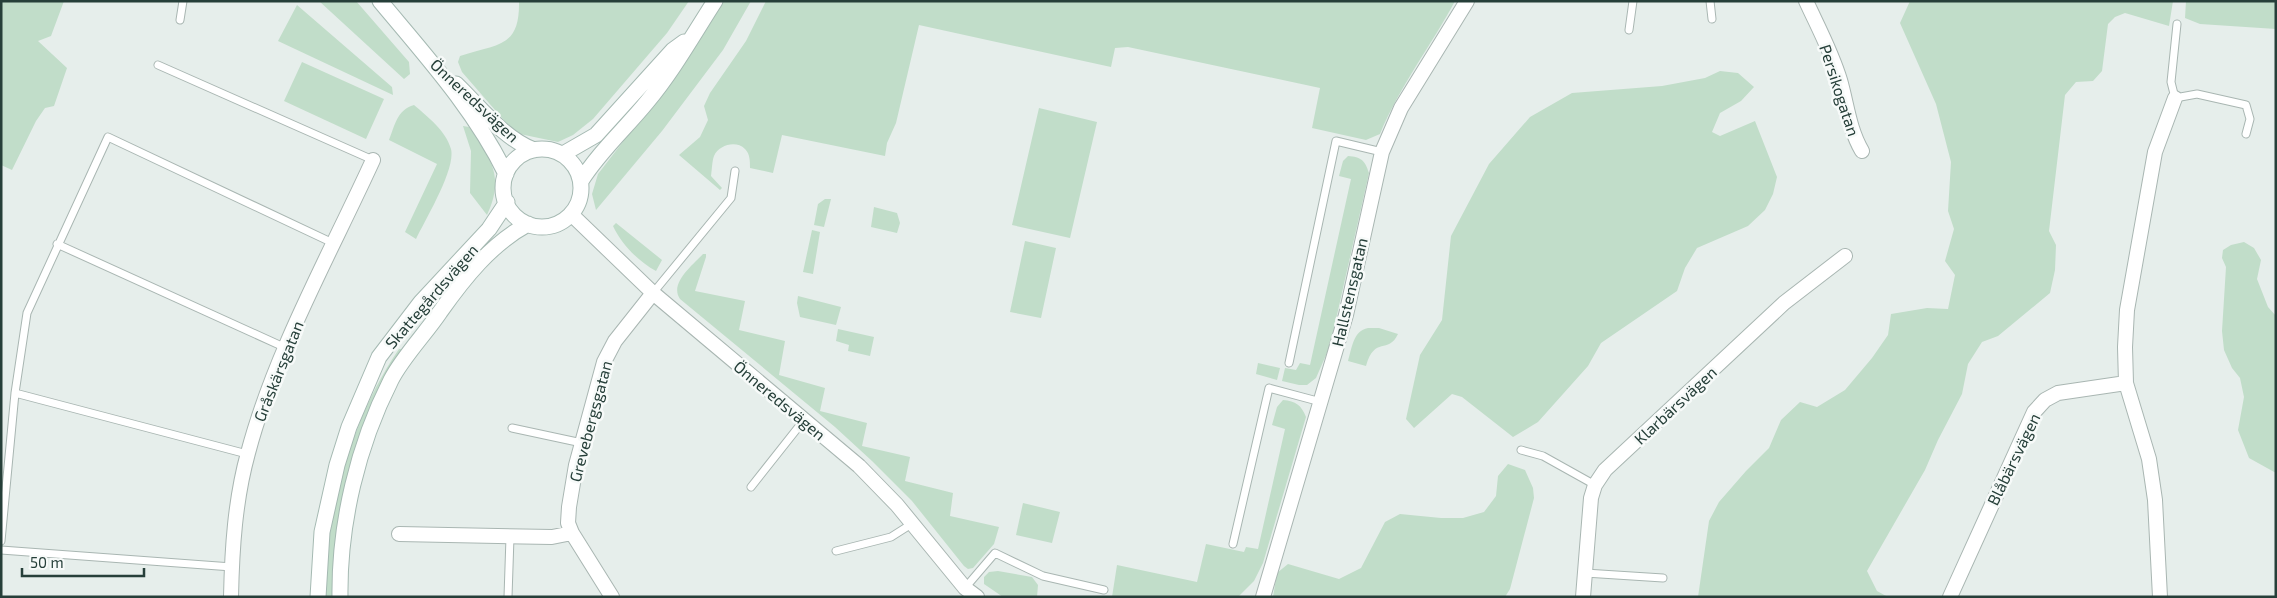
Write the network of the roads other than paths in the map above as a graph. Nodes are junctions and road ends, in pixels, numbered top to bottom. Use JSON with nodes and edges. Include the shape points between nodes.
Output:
{"nodes":[{"id":1,"x":183,"y":1,"type":"edge"},
{"id":2,"x":380,"y":1,"type":"edge"},
{"id":3,"x":715,"y":1,"type":"edge"},
{"id":4,"x":1467,"y":1,"type":"edge"},
{"id":5,"x":1633,"y":1,"type":"edge"},
{"id":6,"x":1710,"y":1,"type":"edge"},
{"id":7,"x":1806,"y":1,"type":"edge"},
{"id":8,"x":1712,"y":19,"type":"dead end"},
{"id":9,"x":180,"y":20,"type":"dead end"},
{"id":10,"x":2177,"y":24,"type":"dead end"},
{"id":11,"x":1629,"y":30,"type":"dead end"},
{"id":12,"x":690,"y":38,"type":"junction"},
{"id":13,"x":418,"y":46,"type":"junction"},
{"id":14,"x":158,"y":65,"type":"dead end"},
{"id":15,"x":2176,"y":98,"type":"junction"},
{"id":16,"x":2246,"y":134,"type":"dead end"},
{"id":17,"x":534,"y":150,"type":"junction"},
{"id":18,"x":1862,"y":151,"type":"dead end"},
{"id":19,"x":1382,"y":152,"type":"junction"},
{"id":20,"x":562,"y":154,"type":"junction"},
{"id":21,"x":373,"y":160,"type":"joint"},
{"id":22,"x":736,"y":170,"type":"dead end"},
{"id":23,"x":506,"y":174,"type":"junction"},
{"id":24,"x":581,"y":181,"type":"junction"},
{"id":25,"x":507,"y":202,"type":"junction"},
{"id":26,"x":571,"y":214,"type":"junction"},
{"id":27,"x":528,"y":224,"type":"junction"},
{"id":28,"x":57,"y":244,"type":"junction"},
{"id":29,"x":335,"y":244,"type":"junction"},
{"id":30,"x":1845,"y":256,"type":"dead end"},
{"id":31,"x":653,"y":293,"type":"junction"},
{"id":32,"x":287,"y":348,"type":"junction"},
{"id":33,"x":1289,"y":363,"type":"dead end"},
{"id":34,"x":2126,"y":383,"type":"junction"},
{"id":35,"x":15,"y":393,"type":"junction"},
{"id":36,"x":1321,"y":402,"type":"junction"},
{"id":37,"x":804,"y":420,"type":"junction"},
{"id":38,"x":512,"y":428,"type":"dead end"},
{"id":39,"x":582,"y":443,"type":"junction"},
{"id":40,"x":1521,"y":450,"type":"dead end"},
{"id":41,"x":247,"y":454,"type":"junction"},
{"id":42,"x":1595,"y":485,"type":"junction"},
{"id":43,"x":751,"y":487,"type":"dead end"},
{"id":44,"x":912,"y":524,"type":"junction"},
{"id":45,"x":572,"y":533,"type":"junction"},
{"id":46,"x":399,"y":534,"type":"dead end"},
{"id":47,"x":510,"y":537,"type":"junction"},
{"id":48,"x":1,"y":541,"type":"edge"},
{"id":49,"x":1233,"y":544,"type":"dead end"},
{"id":50,"x":1,"y":550,"type":"edge"},
{"id":51,"x":836,"y":551,"type":"dead end"},
{"id":52,"x":232,"y":567,"type":"junction"},
{"id":53,"x":1585,"y":573,"type":"junction"},
{"id":54,"x":1663,"y":578,"type":"dead end"},
{"id":55,"x":965,"y":588,"type":"junction"},
{"id":56,"x":1104,"y":590,"type":"dead end"},
{"id":57,"x":231,"y":597,"type":"edge"},
{"id":58,"x":318,"y":597,"type":"edge"},
{"id":59,"x":340,"y":597,"type":"edge"},
{"id":60,"x":508,"y":597,"type":"edge"},
{"id":61,"x":612,"y":597,"type":"edge"},
{"id":62,"x":977,"y":597,"type":"edge"},
{"id":63,"x":1263,"y":597,"type":"edge"},
{"id":64,"x":1583,"y":597,"type":"edge"},
{"id":65,"x":1950,"y":597,"type":"edge"},
{"id":66,"x":2160,"y":597,"type":"edge"}],
"edges":[{"from":1,"to":9,"type":"lane"},
{"from":2,"to":13,"type":"street","name":"Önneredsvägen"},
{"from":3,"to":12,"type":"street"},
{"from":4,"to":19,"type":"street","name":"Hallstensgatan","via":[[1401,108]]},
{"from":5,"to":11,"type":"lane"},
{"from":6,"to":8,"type":"lane"},
{"from":7,"to":18,"type":"street","name":"Persikogatan","via":[[1840,80],[1854,137]]},
{"from":10,"to":15,"type":"lane","via":[[2170,82]]},
{"from":12,"to":20,"type":"street","via":[[673,50],[596,135]]},
{"from":12,"to":24,"type":"street","via":[[647,102]]},
{"from":13,"to":17,"type":"street","name":"Önneredsvägen","via":[[506,133]]},
{"from":13,"to":23,"type":"street","name":"Önneredsvägen","via":[[480,128]]},
{"from":14,"to":21,"type":"lane"},
{"from":15,"to":16,"type":"lane","via":[[2197,94],[2246,105],[2250,119]]},
{"from":15,"to":34,"type":"street","via":[[2151,170],[2127,310]]},
{"from":17,"to":20,"type":"street","via":[[552,150]]},
{"from":17,"to":23,"type":"street","via":[[518,158]]},
{"from":19,"to":33,"type":"lane","via":[[1336,141]]},
{"from":19,"to":36,"type":"street","name":"Hallstensgatan","via":[[1346,315]]},
{"from":20,"to":24,"type":"street","via":[[574,165]]},
{"from":21,"to":29,"type":"street","name":"Gråskärsgatan"},
{"from":22,"to":31,"type":"lane","via":[[732,198]]},
{"from":23,"to":25,"type":"street","via":[[504,190]]},
{"from":24,"to":26,"type":"street","via":[[580,199]]},
{"from":25,"to":27,"type":"street","via":[[514,214]]},
{"from":25,"to":58,"type":"street","name":"Skattegårdsvägen","via":[[489,229],[421,302],[379,357],[349,427],[337,465],[322,532]]},
{"from":26,"to":27,"type":"street","via":[[555,224]]},
{"from":26,"to":31,"type":"street","name":"Önneredsvägen"},
{"from":27,"to":59,"type":"street","name":"Skattegårdsvägen","via":[[502,241],[472,270],[392,378],[367,436],[354,483],[342,560]]},
{"from":28,"to":29,"type":"lane","via":[[108,137]]},
{"from":28,"to":32,"type":"lane"},
{"from":28,"to":35,"type":"lane","via":[[27,313]]},
{"from":29,"to":32,"type":"street","name":"Gråskärsgatan"},
{"from":30,"to":42,"type":"street","name":"Klarbärsvägen","via":[[1784,303],[1605,470]]},
{"from":31,"to":37,"type":"street","name":"Önneredsvägen"},
{"from":31,"to":39,"type":"street","name":"Grevebergsgatan","via":[[614,341],[604,362]]},
{"from":32,"to":41,"type":"street","name":"Gråskärsgatan"},
{"from":34,"to":65,"type":"street","name":"Blåbärsvägen","via":[[2058,393],[2045,400],[2034,412]]},
{"from":34,"to":66,"type":"street","via":[[2149,459],[2155,500]]},
{"from":35,"to":41,"type":"lane"},
{"from":35,"to":48,"type":"lane"},
{"from":36,"to":49,"type":"lane","via":[[1269,388]]},
{"from":36,"to":63,"type":"street","name":"Hallstensgatan"},
{"from":37,"to":43,"type":"lane"},
{"from":37,"to":44,"type":"street","name":"Önneredsvägen","via":[[859,466]]},
{"from":38,"to":39,"type":"lane"},
{"from":39,"to":45,"type":"street","name":"Grevebergsgatan","via":[[569,507],[568,523]]},
{"from":40,"to":42,"type":"lane","via":[[1544,456]]},
{"from":41,"to":52,"type":"street","name":"Gråskärsgatan"},
{"from":42,"to":53,"type":"street","name":"Klarbärsvägen","via":[[1591,498]]},
{"from":44,"to":51,"type":"lane","via":[[891,537]]},
{"from":44,"to":55,"type":"street","name":"Önneredsvägen"},
{"from":45,"to":47,"type":"street","via":[[552,537]]},
{"from":45,"to":61,"type":"street","name":"Grevebergsgatan"},
{"from":46,"to":47,"type":"street"},
{"from":47,"to":60,"type":"lane"},
{"from":50,"to":52,"type":"lane"},
{"from":52,"to":57,"type":"street","name":"Gråskärsgatan"},
{"from":53,"to":54,"type":"lane"},
{"from":53,"to":64,"type":"street","name":"Klarbärsvägen"},
{"from":55,"to":56,"type":"lane","via":[[995,553],[1043,576]]},
{"from":55,"to":62,"type":"street","name":"Önneredsvägen"}]}
